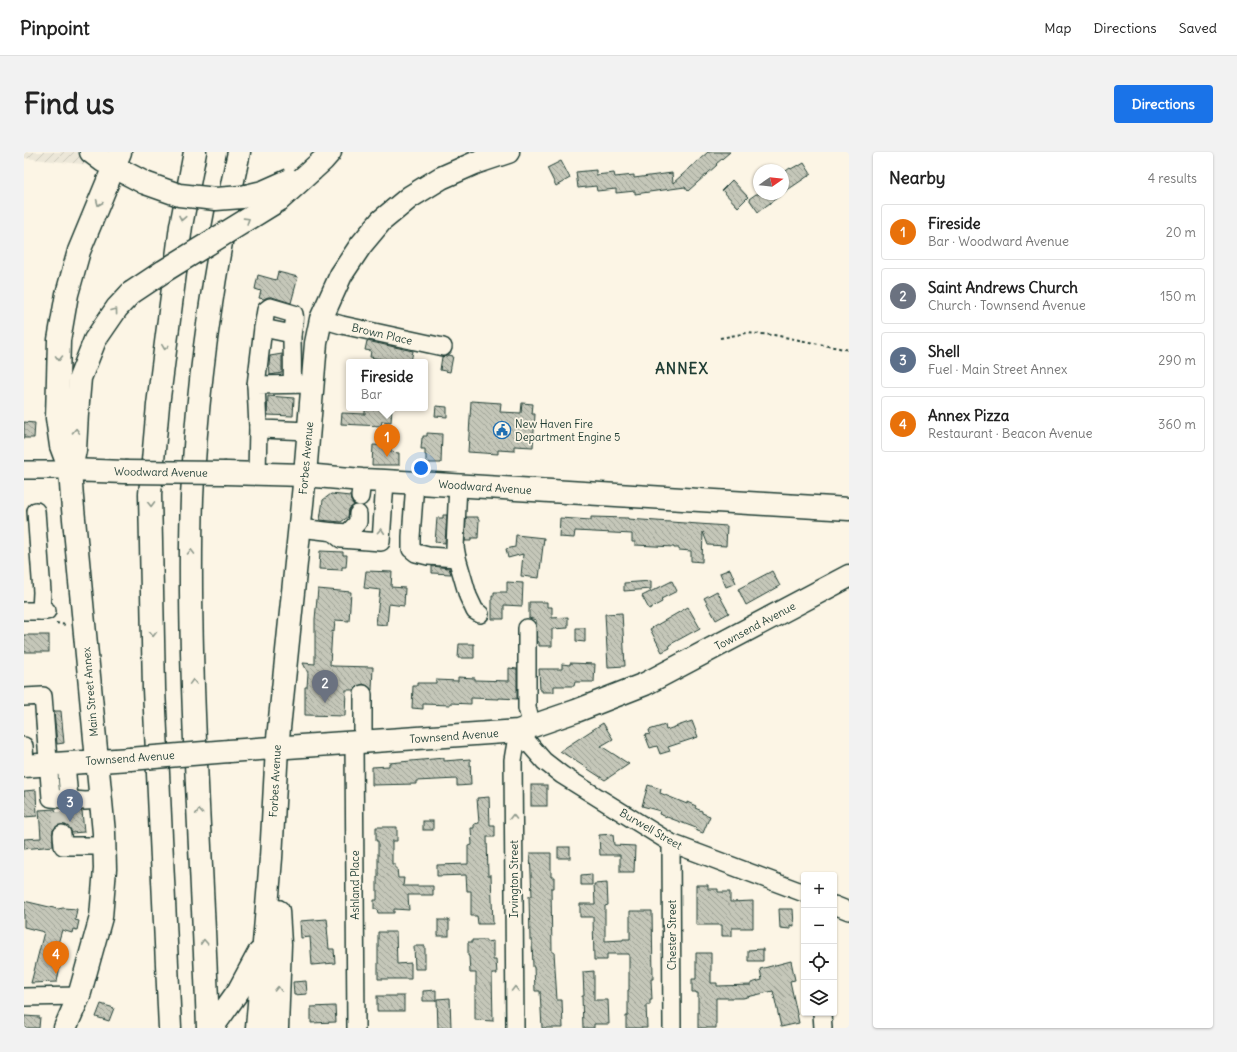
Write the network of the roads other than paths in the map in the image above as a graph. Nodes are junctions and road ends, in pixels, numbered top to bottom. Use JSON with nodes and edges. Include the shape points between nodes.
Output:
{"nodes":[{"id":1,"x":91,"y":152,"type":"edge"},
{"id":2,"x":195,"y":152,"type":"edge"},
{"id":3,"x":240,"y":152,"type":"edge"},
{"id":4,"x":330,"y":152,"type":"edge"},
{"id":5,"x":508,"y":152,"type":"edge"},
{"id":6,"x":117,"y":159,"type":"edge"},
{"id":7,"x":312,"y":170,"type":"junction"},
{"id":8,"x":321,"y":319,"type":"junction"},
{"id":9,"x":442,"y":347,"type":"dead end"},
{"id":10,"x":302,"y":384,"type":"junction"},
{"id":11,"x":256,"y":385,"type":"junction"},
{"id":12,"x":258,"y":427,"type":"junction"},
{"id":13,"x":309,"y":431,"type":"junction"},
{"id":14,"x":24,"y":470,"type":"edge"},
{"id":15,"x":70,"y":470,"type":"junction"},
{"id":16,"x":257,"y":474,"type":"junction"},
{"id":17,"x":305,"y":475,"type":"junction"},
{"id":18,"x":385,"y":481,"type":"junction"},
{"id":19,"x":415,"y":483,"type":"junction"},
{"id":20,"x":458,"y":485,"type":"junction"},
{"id":21,"x":849,"y":509,"type":"edge"},
{"id":22,"x":36,"y":511,"type":"dead end"},
{"id":23,"x":354,"y":519,"type":"dead end"},
{"id":24,"x":300,"y":528,"type":"junction"},
{"id":25,"x":334,"y":532,"type":"junction"},
{"id":26,"x":456,"y":558,"type":"junction"},
{"id":27,"x":849,"y":576,"type":"edge"},
{"id":28,"x":41,"y":614,"type":"edge"},
{"id":29,"x":480,"y":614,"type":"dead end"},
{"id":30,"x":527,"y":628,"type":"dead end"},
{"id":31,"x":363,"y":694,"type":"dead end"},
{"id":32,"x":24,"y":698,"type":"edge"},
{"id":33,"x":524,"y":728,"type":"junction"},
{"id":34,"x":358,"y":743,"type":"junction"},
{"id":35,"x":277,"y":748,"type":"junction"},
{"id":36,"x":24,"y":760,"type":"edge"},
{"id":37,"x":97,"y":761,"type":"junction"},
{"id":38,"x":57,"y":764,"type":"junction"},
{"id":39,"x":101,"y":800,"type":"junction"},
{"id":40,"x":62,"y":834,"type":"tunnel mouth"},
{"id":41,"x":671,"y":843,"type":"junction"},
{"id":42,"x":104,"y":846,"type":"junction"},
{"id":43,"x":272,"y":858,"type":"junction"},
{"id":44,"x":801,"y":892,"type":"edge"},
{"id":45,"x":837,"y":906,"type":"edge"},
{"id":46,"x":849,"y":911,"type":"edge"},
{"id":47,"x":264,"y":943,"type":"junction"},
{"id":48,"x":79,"y":996,"type":"junction"},
{"id":49,"x":24,"y":997,"type":"edge"},
{"id":50,"x":822,"y":1016,"type":"edge"},
{"id":51,"x":253,"y":1019,"type":"edge"},
{"id":52,"x":212,"y":1027,"type":"edge"},
{"id":53,"x":65,"y":1028,"type":"edge"},
{"id":54,"x":170,"y":1028,"type":"edge"},
{"id":55,"x":276,"y":1028,"type":"edge"},
{"id":56,"x":356,"y":1028,"type":"edge"},
{"id":57,"x":515,"y":1028,"type":"edge"},
{"id":58,"x":672,"y":1028,"type":"edge"},
{"id":59,"x":823,"y":1028,"type":"edge"}],
"edges":[{"from":1,"to":6,"type":"main road"},
{"from":2,"to":54,"type":"main road","one_way":true,"via":[[181,226],[158,404],[150,494],[154,689]]},
{"from":52,"to":3,"type":"main road","one_way":true,"via":[[191,630],[192,504],[207,330],[220,247]]},
{"from":4,"to":7,"type":"main road"},
{"from":5,"to":8,"type":"main road","name":"Forbes Avenue","via":[[441,178],[410,197],[381,221],[341,275]]},
{"from":6,"to":7,"type":"main road","bridge":true,"via":[[145,183],[179,195],[216,200],[263,192]]},
{"from":6,"to":15,"type":"main road","one_way":true,"via":[[79,251],[67,294],[59,340],[57,418],[61,446]]},
{"from":15,"to":7,"type":"main road","one_way":true,"bridge":true,"via":[[75,450],[80,378],[96,340],[117,308],[131,294],[164,271],[279,200]]},
{"from":8,"to":9,"type":"street","name":"Brown Place"},
{"from":8,"to":10,"type":"main road","name":"Forbes Avenue"},
{"from":10,"to":11,"type":"street"},
{"from":10,"to":11,"type":"street","via":[[293,364],[292,334],[263,328]]},
{"from":10,"to":13,"type":"main road","name":"Forbes Avenue"},
{"from":11,"to":12,"type":"street"},
{"from":12,"to":13,"type":"street"},
{"from":12,"to":16,"type":"street"},
{"from":13,"to":17,"type":"main road","name":"Forbes Avenue"},
{"from":14,"to":15,"type":"street","name":"Woodward Avenue"},
{"from":15,"to":16,"type":"main road","name":"Woodward Avenue","bridge":true},
{"from":15,"to":37,"type":"main road","name":"Main Street Annex"},
{"from":16,"to":17,"type":"main road","name":"Woodward Avenue"},
{"from":17,"to":18,"type":"main road","name":"Woodward Avenue","via":[[358,488]]},
{"from":17,"to":24,"type":"main road","name":"Forbes Avenue"},
{"from":18,"to":19,"type":"main road","name":"Woodward Avenue"},
{"from":25,"to":18,"type":"street","one_way":true,"via":[[342,539],[381,542]]},
{"from":19,"to":20,"type":"main road","name":"Woodward Avenue"},
{"from":19,"to":26,"type":"street","via":[[412,549],[416,553],[428,556]]},
{"from":20,"to":21,"type":"main road","name":"Woodward Avenue"},
{"from":20,"to":26,"type":"street"},
{"from":22,"to":28,"type":"street","via":[[42,592]]},
{"from":23,"to":25,"type":"street","via":[[348,532]]},
{"from":24,"to":25,"type":"street"},
{"from":24,"to":35,"type":"main road","name":"Forbes Avenue"},
{"from":26,"to":29,"type":"street","via":[[468,596],[475,611]]},
{"from":27,"to":33,"type":"main road","name":"Townsend Avenue","via":[[645,684]]},
{"from":30,"to":33,"type":"street","via":[[527,708]]},
{"from":31,"to":34,"type":"street","name":"Ashland Place"},
{"from":32,"to":38,"type":"street","via":[[42,696]]},
{"from":33,"to":34,"type":"main road","name":"Townsend Avenue"},
{"from":33,"to":41,"type":"street","name":"Burwell Street","via":[[544,761]]},
{"from":57,"to":33,"type":"street","name":"Irvington Street","one_way":true,"via":[[513,760]]},
{"from":34,"to":35,"type":"main road","name":"Townsend Avenue"},
{"from":34,"to":56,"type":"street","name":"Ashland Place"},
{"from":35,"to":37,"type":"main road","name":"Townsend Avenue","bridge":true},
{"from":35,"to":43,"type":"main road","name":"Forbes Avenue"},
{"from":36,"to":38,"type":"main road","name":"Townsend Avenue"},
{"from":37,"to":38,"type":"main road","name":"Townsend Avenue"},
{"from":37,"to":39,"type":"main road","name":"Main Street Annex"},
{"from":38,"to":39,"type":"street","via":[[52,798],[63,803]]},
{"from":39,"to":42,"type":"main road","name":"Main Street Annex"},
{"from":40,"to":42,"type":"street","via":[[63,846]]},
{"from":41,"to":44,"type":"street","name":"Burwell Street"},
{"from":41,"to":58,"type":"street","name":"Chester Street"},
{"from":42,"to":48,"type":"main road","name":"Main Street Annex","via":[[101,917]]},
{"from":43,"to":47,"type":"main road","name":"Forbes Avenue"},
{"from":55,"to":43,"type":"main road","name":"Forbes Avenue","one_way":true,"via":[[280,944]]},
{"from":45,"to":46,"type":"street"},
{"from":47,"to":51,"type":"main road","name":"Forbes Avenue"},
{"from":47,"to":52,"type":"main road","via":[[239,990]]},
{"from":48,"to":49,"type":"street"},
{"from":48,"to":53,"type":"main road","name":"Main Street Annex"},
{"from":50,"to":59,"type":"street"},
{"from":51,"to":52,"type":"main road","via":[[232,1017]]},
{"from":51,"to":55,"type":"main road"}]}
